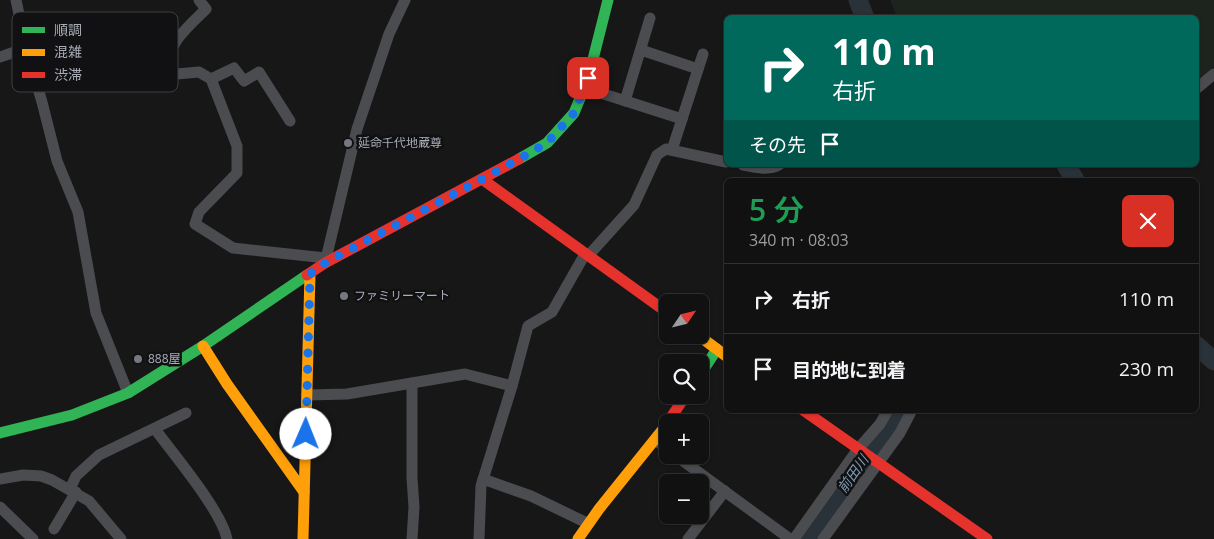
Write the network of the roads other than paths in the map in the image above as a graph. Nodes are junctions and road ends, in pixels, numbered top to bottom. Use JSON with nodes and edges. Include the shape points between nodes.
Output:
{"nodes":[{"id":1,"x":199,"y":0,"type":"edge"},
{"id":2,"x":405,"y":0,"type":"edge"},
{"id":3,"x":608,"y":0,"type":"edge"},
{"id":4,"x":650,"y":18,"type":"dead end"},
{"id":5,"x":178,"y":39,"type":"edge"},
{"id":6,"x":641,"y":50,"type":"junction"},
{"id":7,"x":12,"y":53,"type":"edge"},
{"id":8,"x":703,"y":54,"type":"dead end"},
{"id":9,"x":0,"y":57,"type":"edge"},
{"id":10,"x":698,"y":68,"type":"junction"},
{"id":11,"x":178,"y":74,"type":"edge"},
{"id":12,"x":1214,"y":74,"type":"edge"},
{"id":13,"x":211,"y":79,"type":"junction"},
{"id":14,"x":1199,"y":86,"type":"edge"},
{"id":15,"x":584,"y":88,"type":"junction"},
{"id":16,"x":38,"y":92,"type":"edge"},
{"id":17,"x":625,"y":101,"type":"junction"},
{"id":18,"x":682,"y":119,"type":"junction"},
{"id":19,"x":290,"y":121,"type":"dead end"},
{"id":20,"x":672,"y":150,"type":"junction"},
{"id":21,"x":724,"y":162,"type":"edge"},
{"id":22,"x":752,"y":167,"type":"edge"},
{"id":23,"x":777,"y":167,"type":"edge"},
{"id":24,"x":482,"y":179,"type":"junction"},
{"id":25,"x":587,"y":255,"type":"junction"},
{"id":26,"x":326,"y":260,"type":"junction"},
{"id":27,"x":310,"y":274,"type":"junction"},
{"id":28,"x":659,"y":307,"type":"edge"},
{"id":29,"x":709,"y":343,"type":"edge"},
{"id":30,"x":203,"y":346,"type":"junction"},
{"id":31,"x":722,"y":352,"type":"edge"},
{"id":32,"x":709,"y":366,"type":"edge"},
{"id":33,"x":412,"y":383,"type":"junction"},
{"id":34,"x":512,"y":386,"type":"junction"},
{"id":35,"x":128,"y":393,"type":"junction"},
{"id":36,"x":307,"y":395,"type":"junction"},
{"id":37,"x":186,"y":413,"type":"dead end"},
{"id":38,"x":807,"y":413,"type":"edge"},
{"id":39,"x":886,"y":413,"type":"edge"},
{"id":40,"x":910,"y":413,"type":"edge"},
{"id":41,"x":155,"y":430,"type":"junction"},
{"id":42,"x":0,"y":433,"type":"edge"},
{"id":43,"x":659,"y":436,"type":"edge"},
{"id":44,"x":656,"y":441,"type":"junction"},
{"id":45,"x":659,"y":443,"type":"edge"},
{"id":46,"x":859,"y":450,"type":"junction"},
{"id":47,"x":878,"y":463,"type":"junction"},
{"id":48,"x":688,"y":464,"type":"edge"},
{"id":49,"x":0,"y":479,"type":"edge"},
{"id":50,"x":484,"y":479,"type":"junction"},
{"id":51,"x":73,"y":490,"type":"junction"},
{"id":52,"x":725,"y":491,"type":"junction"},
{"id":53,"x":304,"y":492,"type":"junction"},
{"id":54,"x":0,"y":507,"type":"edge"},
{"id":55,"x":587,"y":523,"type":"junction"},
{"id":56,"x":54,"y":529,"type":"dead end"},
{"id":57,"x":33,"y":539,"type":"edge"},
{"id":58,"x":121,"y":539,"type":"edge"},
{"id":59,"x":227,"y":539,"type":"edge"},
{"id":60,"x":303,"y":539,"type":"edge"},
{"id":61,"x":412,"y":539,"type":"edge"},
{"id":62,"x":479,"y":539,"type":"edge"},
{"id":63,"x":578,"y":539,"type":"edge"},
{"id":64,"x":688,"y":539,"type":"edge"},
{"id":65,"x":790,"y":539,"type":"edge"},
{"id":66,"x":794,"y":539,"type":"edge"},
{"id":67,"x":823,"y":539,"type":"edge"},
{"id":68,"x":987,"y":539,"type":"edge"}],
"edges":[{"from":1,"to":5,"type":"street","via":[[206,9]]},
{"from":2,"to":26,"type":"street","via":[[389,34],[356,129]]},
{"from":3,"to":15,"type":"street"},
{"from":4,"to":6,"type":"street"},
{"from":6,"to":10,"type":"street"},
{"from":6,"to":17,"type":"street"},
{"from":7,"to":9,"type":"street"},
{"from":8,"to":10,"type":"street"},
{"from":10,"to":18,"type":"street"},
{"from":11,"to":13,"type":"street","via":[[199,72]]},
{"from":12,"to":14,"type":"street"},
{"from":13,"to":19,"type":"street","via":[[234,68],[244,81],[259,72]]},
{"from":13,"to":26,"type":"street","via":[[237,146],[237,173],[199,212],[195,224],[233,248]]},
{"from":15,"to":17,"type":"street"},
{"from":15,"to":24,"type":"street","via":[[574,113],[547,143]]},
{"from":16,"to":35,"type":"street","via":[[57,161],[78,212],[96,313]]},
{"from":17,"to":18,"type":"street"},
{"from":18,"to":20,"type":"street"},
{"from":20,"to":21,"type":"street"},
{"from":20,"to":25,"type":"street","via":[[666,149],[657,155],[634,205]]},
{"from":22,"to":23,"type":"street"},
{"from":24,"to":25,"type":"street"},
{"from":24,"to":26,"type":"street"},
{"from":25,"to":28,"type":"street"},
{"from":25,"to":34,"type":"street","via":[[552,312],[528,326]]},
{"from":26,"to":27,"type":"street"},
{"from":27,"to":30,"type":"street"},
{"from":27,"to":36,"type":"street"},
{"from":29,"to":31,"type":"street"},
{"from":30,"to":35,"type":"street"},
{"from":30,"to":53,"type":"street"},
{"from":31,"to":32,"type":"street"},
{"from":33,"to":34,"type":"street","via":[[465,374]]},
{"from":33,"to":36,"type":"street","via":[[347,394]]},
{"from":33,"to":61,"type":"street"},
{"from":34,"to":50,"type":"street"},
{"from":35,"to":42,"type":"street","via":[[72,415]]},
{"from":36,"to":53,"type":"street"},
{"from":37,"to":41,"type":"street"},
{"from":38,"to":46,"type":"street"},
{"from":39,"to":46,"type":"street"},
{"from":40,"to":47,"type":"street"},
{"from":41,"to":51,"type":"street","via":[[98,455],[76,476]]},
{"from":41,"to":59,"type":"street","via":[[209,503]]},
{"from":43,"to":44,"type":"street"},
{"from":44,"to":45,"type":"street"},
{"from":44,"to":55,"type":"street"},
{"from":46,"to":47,"type":"street"},
{"from":46,"to":66,"type":"street"},
{"from":47,"to":67,"type":"street"},
{"from":47,"to":68,"type":"street"},
{"from":48,"to":52,"type":"street"},
{"from":49,"to":51,"type":"street","via":[[41,476]]},
{"from":50,"to":55,"type":"street","via":[[531,496]]},
{"from":50,"to":62,"type":"street"},
{"from":51,"to":56,"type":"street"},
{"from":51,"to":58,"type":"street","via":[[89,501]]},
{"from":52,"to":64,"type":"street"},
{"from":52,"to":65,"type":"street"},
{"from":53,"to":60,"type":"street"},
{"from":54,"to":57,"type":"street"},
{"from":55,"to":63,"type":"street"}]}
